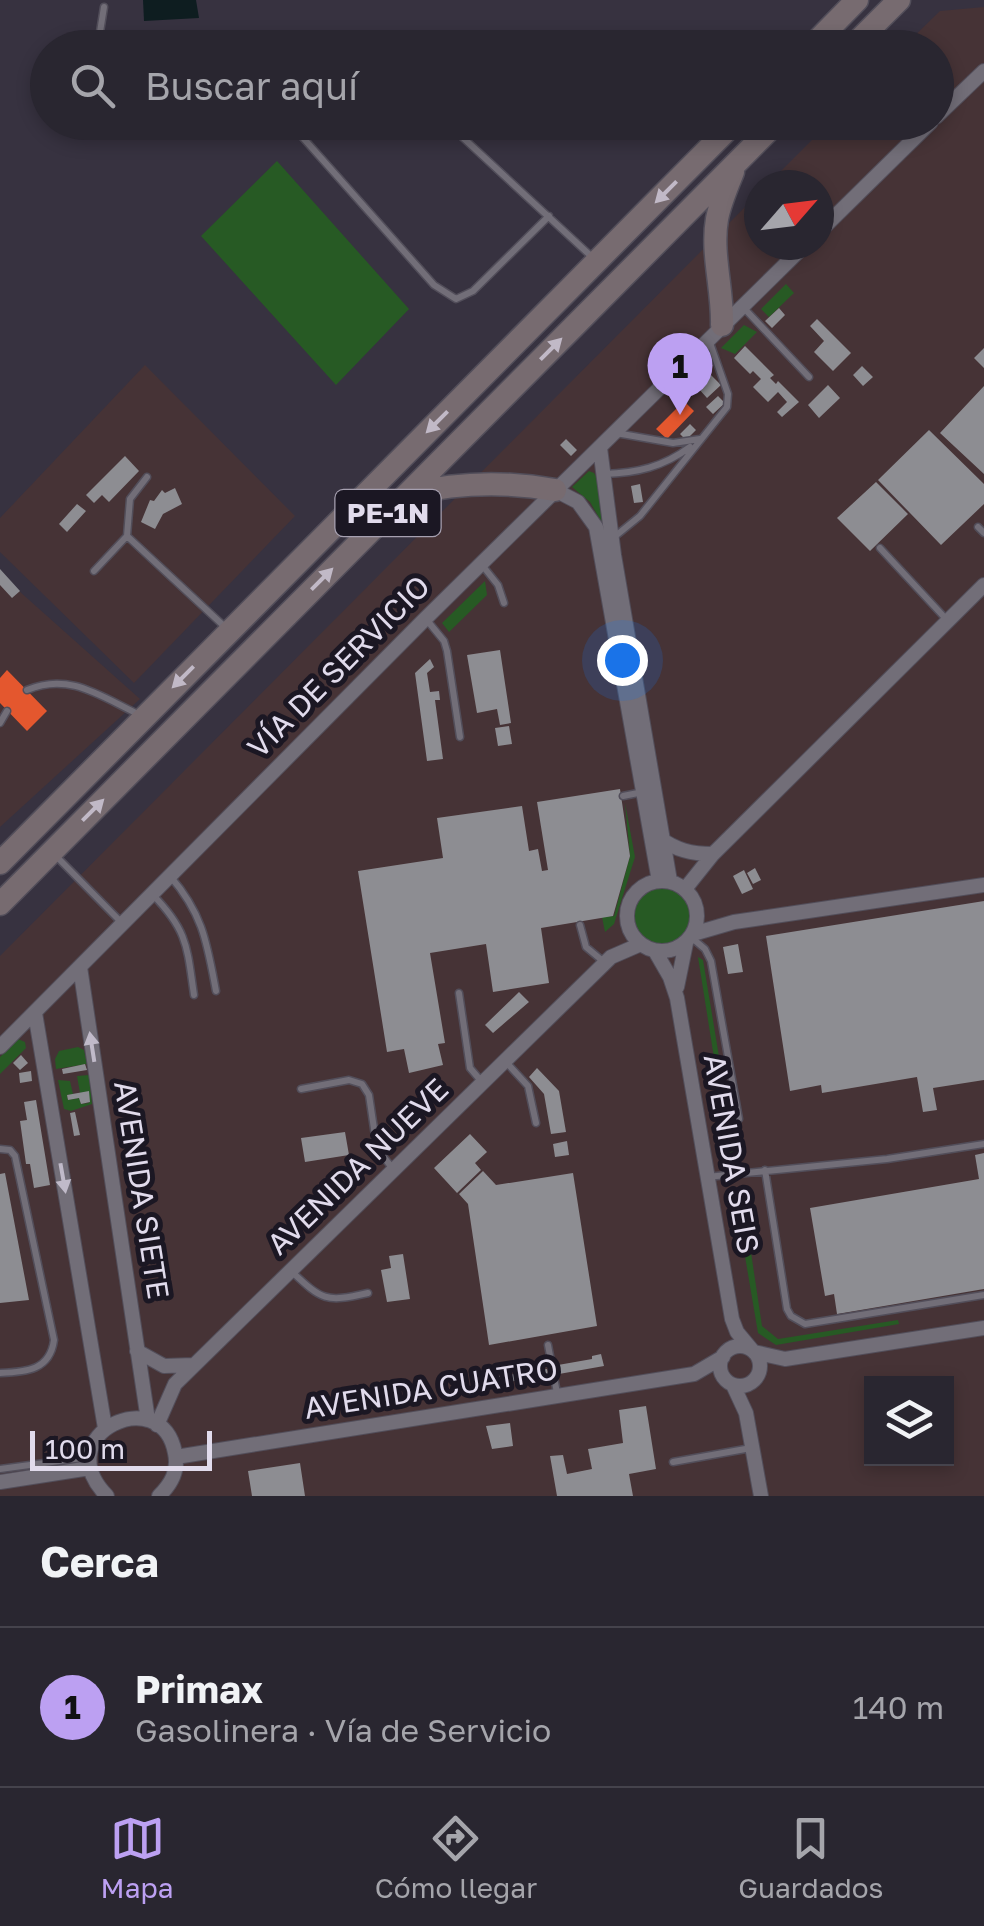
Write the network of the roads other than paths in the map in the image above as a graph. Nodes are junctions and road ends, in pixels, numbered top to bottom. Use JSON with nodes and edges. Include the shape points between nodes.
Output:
{"nodes":[{"id":1,"x":857,"y":0,"type":"edge"},
{"id":2,"x":899,"y":0,"type":"edge"},
{"id":3,"x":104,"y":7,"type":"dead end"},
{"id":4,"x":100,"y":30,"type":"edge"},
{"id":5,"x":828,"y":30,"type":"edge"},
{"id":6,"x":870,"y":30,"type":"edge"},
{"id":7,"x":984,"y":71,"type":"edge"},
{"id":8,"x":954,"y":100,"type":"edge"},
{"id":9,"x":305,"y":140,"type":"edge"},
{"id":10,"x":466,"y":140,"type":"edge"},
{"id":11,"x":717,"y":140,"type":"edge"},
{"id":12,"x":759,"y":140,"type":"edge"},
{"id":13,"x":913,"y":140,"type":"edge"},
{"id":14,"x":736,"y":164,"type":"junction"},
{"id":15,"x":549,"y":216,"type":"junction"},
{"id":16,"x":834,"y":217,"type":"edge"},
{"id":17,"x":790,"y":260,"type":"edge"},
{"id":18,"x":597,"y":261,"type":"junction"},
{"id":19,"x":742,"y":306,"type":"junction"},
{"id":20,"x":716,"y":332,"type":"junction"},
{"id":21,"x":809,"y":378,"type":"dead end"},
{"id":22,"x":616,"y":432,"type":"junction"},
{"id":23,"x":702,"y":438,"type":"junction"},
{"id":24,"x":600,"y":448,"type":"junction"},
{"id":25,"x":603,"y":474,"type":"junction"},
{"id":26,"x":147,"y":477,"type":"dead end"},
{"id":27,"x":555,"y":490,"type":"junction"},
{"id":28,"x":406,"y":495,"type":"junction"},
{"id":29,"x":127,"y":536,"type":"junction"},
{"id":30,"x":612,"y":539,"type":"junction"},
{"id":31,"x":880,"y":548,"type":"dead end"},
{"id":32,"x":481,"y":564,"type":"junction"},
{"id":33,"x":94,"y":572,"type":"dead end"},
{"id":34,"x":984,"y":585,"type":"edge"},
{"id":35,"x":260,"y":599,"type":"junction"},
{"id":36,"x":504,"y":603,"type":"dead end"},
{"id":37,"x":425,"y":618,"type":"junction"},
{"id":38,"x":283,"y":619,"type":"junction"},
{"id":39,"x":948,"y":621,"type":"junction"},
{"id":40,"x":229,"y":631,"type":"junction"},
{"id":41,"x":27,"y":690,"type":"dead end"},
{"id":42,"x":7,"y":710,"type":"dead end"},
{"id":43,"x":144,"y":716,"type":"junction"},
{"id":44,"x":0,"y":723,"type":"edge"},
{"id":45,"x":460,"y":738,"type":"dead end"},
{"id":46,"x":649,"y":790,"type":"junction"},
{"id":47,"x":623,"y":796,"type":"dead end"},
{"id":48,"x":656,"y":835,"type":"junction"},
{"id":49,"x":52,"y":852,"type":"junction"},
{"id":50,"x":713,"y":854,"type":"junction"},
{"id":51,"x":0,"y":862,"type":"edge"},
{"id":52,"x":170,"y":876,"type":"junction"},
{"id":53,"x":664,"y":881,"type":"junction"},
{"id":54,"x":984,"y":885,"type":"edge"},
{"id":55,"x":685,"y":889,"type":"junction"},
{"id":56,"x":152,"y":894,"type":"junction"},
{"id":57,"x":695,"y":902,"type":"junction"},
{"id":58,"x":0,"y":904,"type":"edge"},
{"id":59,"x":734,"y":922,"type":"junction"},
{"id":60,"x":122,"y":924,"type":"junction"},
{"id":61,"x":628,"y":924,"type":"junction"},
{"id":62,"x":580,"y":925,"type":"dead end"},
{"id":63,"x":690,"y":938,"type":"junction"},
{"id":64,"x":648,"y":948,"type":"junction"},
{"id":65,"x":608,"y":960,"type":"junction"},
{"id":66,"x":80,"y":968,"type":"junction"},
{"id":67,"x":216,"y":991,"type":"dead end"},
{"id":68,"x":459,"y":994,"type":"dead end"},
{"id":69,"x":194,"y":996,"type":"dead end"},
{"id":70,"x":677,"y":998,"type":"junction"},
{"id":71,"x":34,"y":1013,"type":"junction"},
{"id":72,"x":0,"y":1047,"type":"edge"},
{"id":73,"x":505,"y":1061,"type":"junction"},
{"id":74,"x":482,"y":1083,"type":"junction"},
{"id":75,"x":301,"y":1088,"type":"dead end"},
{"id":76,"x":739,"y":1119,"type":"dead end"},
{"id":77,"x":536,"y":1124,"type":"dead end"},
{"id":78,"x":984,"y":1144,"type":"edge"},
{"id":79,"x":0,"y":1149,"type":"edge"},
{"id":80,"x":394,"y":1170,"type":"junction"},
{"id":81,"x":765,"y":1170,"type":"junction"},
{"id":82,"x":706,"y":1177,"type":"junction"},
{"id":83,"x":291,"y":1270,"type":"junction"},
{"id":84,"x":368,"y":1294,"type":"dead end"},
{"id":85,"x":984,"y":1294,"type":"edge"},
{"id":86,"x":732,"y":1319,"type":"junction"},
{"id":87,"x":984,"y":1328,"type":"edge"},
{"id":88,"x":548,"y":1345,"type":"dead end"},
{"id":89,"x":137,"y":1351,"type":"junction"},
{"id":90,"x":753,"y":1351,"type":"junction"},
{"id":91,"x":724,"y":1356,"type":"junction"},
{"id":92,"x":786,"y":1359,"type":"junction"},
{"id":93,"x":195,"y":1365,"type":"junction"},
{"id":94,"x":0,"y":1373,"type":"edge"},
{"id":95,"x":694,"y":1374,"type":"junction"},
{"id":96,"x":755,"y":1379,"type":"junction"},
{"id":97,"x":731,"y":1384,"type":"junction"},
{"id":98,"x":557,"y":1396,"type":"junction"},
{"id":99,"x":746,"y":1413,"type":"junction"},
{"id":100,"x":153,"y":1423,"type":"junction"},
{"id":101,"x":105,"y":1428,"type":"junction"},
{"id":102,"x":752,"y":1448,"type":"junction"},
{"id":103,"x":176,"y":1457,"type":"junction"},
{"id":104,"x":90,"y":1462,"type":"junction"},
{"id":105,"x":674,"y":1462,"type":"dead end"},
{"id":106,"x":0,"y":1469,"type":"edge"},
{"id":107,"x":0,"y":1482,"type":"edge"},
{"id":108,"x":107,"y":1496,"type":"edge"},
{"id":109,"x":159,"y":1496,"type":"edge"},
{"id":110,"x":761,"y":1496,"type":"edge"}],
"edges":[{"from":1,"to":5,"type":"highway"},
{"from":2,"to":6,"type":"highway"},
{"from":3,"to":4,"type":"lane"},
{"from":7,"to":8,"type":"street"},
{"from":9,"to":15,"type":"lane","via":[[434,285],[456,299],[473,291]]},
{"from":10,"to":15,"type":"lane"},
{"from":11,"to":18,"type":"highway","number":"PE-1N","one_way":true},
{"from":12,"to":14,"type":"highway","number":"PE-1N"},
{"from":13,"to":16,"type":"street"},
{"from":14,"to":20,"type":"highway","via":[[717,218],[723,292]]},
{"from":28,"to":14,"type":"highway","number":"PE-1N","one_way":true},
{"from":15,"to":18,"type":"lane"},
{"from":17,"to":19,"type":"street","name":"VÍA DE SERVICIO"},
{"from":18,"to":35,"type":"highway","number":"PE-1N","one_way":true},
{"from":19,"to":20,"type":"street","name":"VÍA DE SERVICIO"},
{"from":19,"to":21,"type":"lane"},
{"from":20,"to":22,"type":"street","name":"VÍA DE SERVICIO"},
{"from":20,"to":23,"type":"lane","via":[[712,357],[727,407]]},
{"from":22,"to":23,"type":"lane","via":[[673,443]]},
{"from":22,"to":24,"type":"street","name":"VÍA DE SERVICIO"},
{"from":23,"to":25,"type":"lane","via":[[656,467]]},
{"from":23,"to":30,"type":"lane","via":[[640,516]]},
{"from":24,"to":25,"type":"street"},
{"from":24,"to":27,"type":"street","name":"VÍA DE SERVICIO"},
{"from":25,"to":30,"type":"street"},
{"from":26,"to":29,"type":"lane","via":[[130,498]]},
{"from":27,"to":28,"type":"highway","via":[[487,482]]},
{"from":27,"to":32,"type":"street","name":"VÍA DE SERVICIO"},
{"from":27,"to":46,"type":"street","via":[[578,502],[596,527]]},
{"from":38,"to":28,"type":"highway","number":"PE-1N","one_way":true},
{"from":29,"to":33,"type":"lane"},
{"from":29,"to":40,"type":"lane"},
{"from":30,"to":46,"type":"street"},
{"from":31,"to":39,"type":"lane"},
{"from":32,"to":36,"type":"lane"},
{"from":32,"to":37,"type":"street","name":"VÍA DE SERVICIO"},
{"from":34,"to":39,"type":"street"},
{"from":35,"to":38,"type":"highway"},
{"from":35,"to":40,"type":"highway","number":"PE-1N"},
{"from":37,"to":45,"type":"lane","via":[[444,641]]},
{"from":37,"to":52,"type":"street","name":"VÍA DE SERVICIO"},
{"from":49,"to":38,"type":"highway","number":"PE-1N","one_way":true},
{"from":39,"to":50,"type":"street"},
{"from":40,"to":43,"type":"highway","number":"PE-1N","one_way":true},
{"from":41,"to":43,"type":"lane","via":[[48,682],[78,686]]},
{"from":42,"to":44,"type":"lane"},
{"from":43,"to":51,"type":"highway","number":"PE-1N"},
{"from":46,"to":47,"type":"lane"},
{"from":46,"to":48,"type":"street"},
{"from":48,"to":50,"type":"street","via":[[692,854]]},
{"from":48,"to":53,"type":"street"},
{"from":49,"to":58,"type":"highway","number":"PE-1N"},
{"from":49,"to":60,"type":"lane"},
{"from":50,"to":55,"type":"street"},
{"from":52,"to":56,"type":"street","name":"VÍA DE SERVICIO"},
{"from":52,"to":67,"type":"lane","via":[[204,928]]},
{"from":53,"to":55,"type":"street"},
{"from":53,"to":61,"type":"street","via":[[648,883],[632,898]]},
{"from":54,"to":59,"type":"street"},
{"from":55,"to":57,"type":"street"},
{"from":56,"to":60,"type":"street","name":"VÍA DE SERVICIO"},
{"from":56,"to":69,"type":"lane","via":[[186,940]]},
{"from":57,"to":59,"type":"street"},
{"from":57,"to":63,"type":"street"},
{"from":59,"to":63,"type":"street"},
{"from":60,"to":66,"type":"street","name":"VÍA DE SERVICIO"},
{"from":61,"to":64,"type":"street"},
{"from":61,"to":65,"type":"street","name":"AVENIDA NUEVE"},
{"from":62,"to":65,"type":"lane","via":[[586,946]]},
{"from":63,"to":64,"type":"street","via":[[677,949]]},
{"from":63,"to":70,"type":"street","name":"AVENIDA SEIS"},
{"from":63,"to":76,"type":"lane","via":[[712,961]]},
{"from":64,"to":65,"type":"street","name":"AVENIDA NUEVE"},
{"from":64,"to":70,"type":"street","name":"AVENIDA SEIS"},
{"from":65,"to":73,"type":"street","name":"AVENIDA NUEVE"},
{"from":66,"to":71,"type":"street","name":"VÍA DE SERVICIO"},
{"from":89,"to":66,"type":"street","name":"AVENIDA SIETE","one_way":true},
{"from":68,"to":74,"type":"lane","via":[[470,1068]]},
{"from":70,"to":82,"type":"street","name":"AVENIDA SEIS"},
{"from":71,"to":72,"type":"street","name":"VÍA DE SERVICIO"},
{"from":71,"to":101,"type":"street","one_way":true},
{"from":73,"to":74,"type":"street","name":"AVENIDA NUEVE"},
{"from":73,"to":77,"type":"lane","via":[[528,1086]]},
{"from":74,"to":80,"type":"street","name":"AVENIDA NUEVE"},
{"from":75,"to":80,"type":"lane","via":[[362,1084],[377,1149]]},
{"from":78,"to":81,"type":"lane"},
{"from":79,"to":94,"type":"lane","via":[[15,1156],[54,1340],[44,1365]]},
{"from":80,"to":83,"type":"street","name":"AVENIDA NUEVE"},
{"from":81,"to":82,"type":"lane"},
{"from":81,"to":85,"type":"lane","via":[[787,1309],[798,1321]]},
{"from":82,"to":86,"type":"street","name":"AVENIDA SEIS"},
{"from":83,"to":84,"type":"lane","via":[[328,1300]]},
{"from":83,"to":93,"type":"street","name":"AVENIDA NUEVE"},
{"from":86,"to":90,"type":"street"},
{"from":86,"to":91,"type":"street"},
{"from":87,"to":92,"type":"street"},
{"from":88,"to":98,"type":"lane"},
{"from":89,"to":93,"type":"street","via":[[164,1366]]},
{"from":89,"to":100,"type":"street","name":"AVENIDA SIETE"},
{"from":90,"to":91,"type":"street","via":[[736,1347]]},
{"from":90,"to":92,"type":"street"},
{"from":90,"to":96,"type":"street","via":[[760,1364]]},
{"from":91,"to":95,"type":"street","name":"AVENIDA CUATRO"},
{"from":91,"to":97,"type":"street","via":[[721,1372]]},
{"from":92,"to":96,"type":"street"},
{"from":93,"to":100,"type":"street","name":"AVENIDA NUEVE","via":[[175,1384]]},
{"from":95,"to":97,"type":"street","name":"AVENIDA CUATRO"},
{"from":95,"to":98,"type":"street","name":"AVENIDA CUATRO"},
{"from":96,"to":97,"type":"street"},
{"from":96,"to":99,"type":"street"},
{"from":97,"to":99,"type":"street"},
{"from":98,"to":103,"type":"street","name":"AVENIDA CUATRO"},
{"from":99,"to":102,"type":"street"},
{"from":100,"to":101,"type":"street","via":[[125,1418]]},
{"from":100,"to":103,"type":"street","via":[[170,1439]]},
{"from":101,"to":104,"type":"street"},
{"from":102,"to":105,"type":"lane"},
{"from":102,"to":110,"type":"street"},
{"from":103,"to":109,"type":"street","via":[[173,1479]]},
{"from":104,"to":106,"type":"lane"},
{"from":104,"to":107,"type":"street"},
{"from":104,"to":108,"type":"street"}]}
